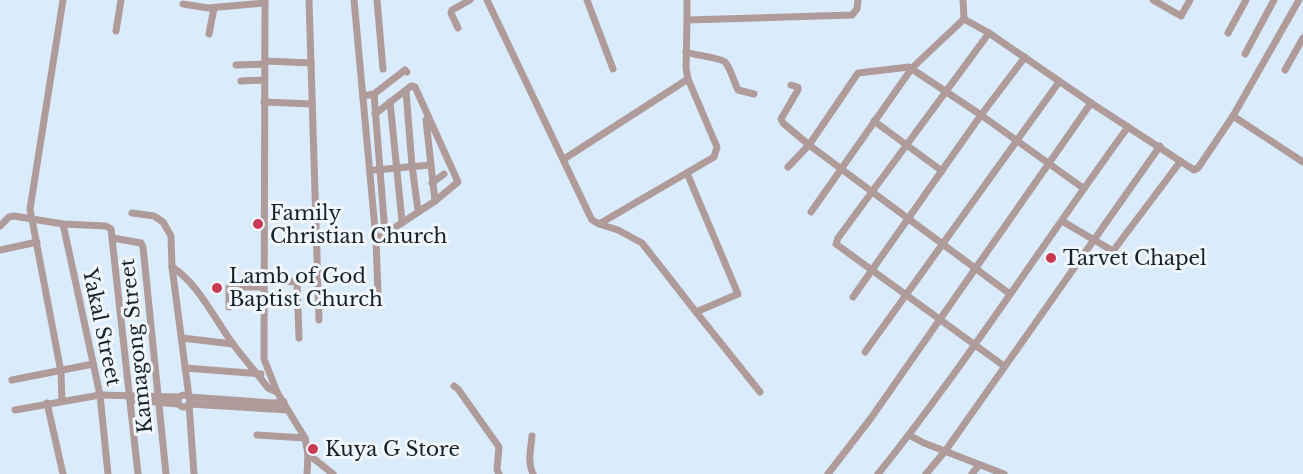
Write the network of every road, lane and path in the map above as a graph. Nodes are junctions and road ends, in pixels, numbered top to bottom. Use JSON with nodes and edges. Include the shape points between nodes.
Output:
{"nodes":[{"id":1,"x":63,"y":0,"type":"edge"},
{"id":2,"x":121,"y":0,"type":"edge"},
{"id":3,"x":309,"y":0,"type":"edge"},
{"id":4,"x":354,"y":0,"type":"edge"},
{"id":5,"x":377,"y":0,"type":"edge"},
{"id":6,"x":470,"y":0,"type":"edge"},
{"id":7,"x":487,"y":0,"type":"edge"},
{"id":8,"x":586,"y":0,"type":"edge"},
{"id":9,"x":687,"y":0,"type":"edge"},
{"id":10,"x":858,"y":0,"type":"edge"},
{"id":11,"x":963,"y":0,"type":"edge"},
{"id":12,"x":1153,"y":0,"type":"edge"},
{"id":13,"x":1190,"y":0,"type":"edge"},
{"id":14,"x":1246,"y":0,"type":"edge"},
{"id":15,"x":1274,"y":0,"type":"edge"},
{"id":16,"x":1299,"y":0,"type":"edge"},
{"id":17,"x":265,"y":2,"type":"edge"},
{"id":18,"x":183,"y":4,"type":"dead end"},
{"id":19,"x":214,"y":8,"type":"junction"},
{"id":20,"x":964,"y":19,"type":"junction"},
{"id":21,"x":687,"y":20,"type":"junction"},
{"id":22,"x":458,"y":28,"type":"dead end"},
{"id":23,"x":116,"y":31,"type":"dead end"},
{"id":24,"x":989,"y":33,"type":"junction"},
{"id":25,"x":1228,"y":33,"type":"dead end"},
{"id":26,"x":209,"y":34,"type":"dead end"},
{"id":27,"x":1303,"y":38,"type":"edge"},
{"id":28,"x":686,"y":52,"type":"junction"},
{"id":29,"x":1245,"y":54,"type":"dead end"},
{"id":30,"x":1025,"y":57,"type":"junction"},
{"id":31,"x":265,"y":62,"type":"junction"},
{"id":32,"x":311,"y":63,"type":"junction"},
{"id":33,"x":236,"y":65,"type":"dead end"},
{"id":34,"x":912,"y":68,"type":"junction"},
{"id":35,"x":383,"y":69,"type":"dead end"},
{"id":36,"x":613,"y":69,"type":"dead end"},
{"id":37,"x":1285,"y":70,"type":"dead end"},
{"id":38,"x":407,"y":72,"type":"dead end"},
{"id":39,"x":688,"y":79,"type":"junction"},
{"id":40,"x":264,"y":80,"type":"junction"},
{"id":41,"x":242,"y":81,"type":"dead end"},
{"id":42,"x":1059,"y":82,"type":"junction"},
{"id":43,"x":791,"y":85,"type":"dead end"},
{"id":44,"x":406,"y":91,"type":"junction"},
{"id":45,"x":946,"y":91,"type":"junction"},
{"id":46,"x":374,"y":94,"type":"junction"},
{"id":47,"x":753,"y":94,"type":"dead end"},
{"id":48,"x":363,"y":96,"type":"junction"},
{"id":49,"x":264,"y":102,"type":"junction"},
{"id":50,"x":390,"y":102,"type":"junction"},
{"id":51,"x":1091,"y":103,"type":"junction"},
{"id":52,"x":312,"y":104,"type":"junction"},
{"id":53,"x":426,"y":113,"type":"junction"},
{"id":54,"x":375,"y":114,"type":"junction"},
{"id":55,"x":981,"y":115,"type":"junction"},
{"id":56,"x":1233,"y":116,"type":"junction"},
{"id":57,"x":874,"y":121,"type":"junction"},
{"id":58,"x":1128,"y":127,"type":"junction"},
{"id":59,"x":1017,"y":141,"type":"junction"},
{"id":60,"x":908,"y":144,"type":"junction"},
{"id":61,"x":809,"y":145,"type":"junction"},
{"id":62,"x":1160,"y":146,"type":"junction"},
{"id":63,"x":564,"y":159,"type":"junction"},
{"id":64,"x":1180,"y":162,"type":"junction"},
{"id":65,"x":1303,"y":162,"type":"edge"},
{"id":66,"x":430,"y":165,"type":"junction"},
{"id":67,"x":1048,"y":165,"type":"junction"},
{"id":68,"x":412,"y":166,"type":"junction"},
{"id":69,"x":788,"y":167,"type":"dead end"},
{"id":70,"x":397,"y":168,"type":"junction"},
{"id":71,"x":842,"y":168,"type":"junction"},
{"id":72,"x":380,"y":170,"type":"junction"},
{"id":73,"x":370,"y":171,"type":"junction"},
{"id":74,"x":942,"y":171,"type":"junction"},
{"id":75,"x":687,"y":173,"type":"junction"},
{"id":76,"x":444,"y":174,"type":"dead end"},
{"id":77,"x":432,"y":183,"type":"junction"},
{"id":78,"x":1083,"y":189,"type":"junction"},
{"id":79,"x":873,"y":193,"type":"junction"},
{"id":80,"x":435,"y":201,"type":"junction"},
{"id":81,"x":418,"y":210,"type":"junction"},
{"id":82,"x":811,"y":212,"type":"dead end"},
{"id":83,"x":132,"y":213,"type":"dead end"},
{"id":84,"x":908,"y":219,"type":"junction"},
{"id":85,"x":32,"y":220,"type":"junction"},
{"id":86,"x":1062,"y":221,"type":"junction"},
{"id":87,"x":402,"y":222,"type":"junction"},
{"id":88,"x":63,"y":224,"type":"junction"},
{"id":89,"x":599,"y":224,"type":"junction"},
{"id":90,"x":0,"y":226,"type":"edge"},
{"id":91,"x":385,"y":233,"type":"junction"},
{"id":92,"x":113,"y":238,"type":"junction"},
{"id":93,"x":376,"y":240,"type":"junction"},
{"id":94,"x":1094,"y":241,"type":"junction"},
{"id":95,"x":37,"y":242,"type":"junction"},
{"id":96,"x":943,"y":246,"type":"junction"},
{"id":97,"x":0,"y":250,"type":"edge"},
{"id":98,"x":172,"y":267,"type":"junction"},
{"id":99,"x":975,"y":269,"type":"junction"},
{"id":100,"x":872,"y":270,"type":"junction"},
{"id":101,"x":263,"y":284,"type":"junction"},
{"id":102,"x":378,"y":294,"type":"dead end"},
{"id":103,"x":1010,"y":294,"type":"junction"},
{"id":104,"x":906,"y":295,"type":"junction"},
{"id":105,"x":853,"y":297,"type":"dead end"},
{"id":106,"x":229,"y":307,"type":"dead end"},
{"id":107,"x":696,"y":312,"type":"junction"},
{"id":108,"x":319,"y":320,"type":"dead end"},
{"id":109,"x":939,"y":320,"type":"junction"},
{"id":110,"x":182,"y":338,"type":"junction"},
{"id":111,"x":299,"y":338,"type":"dead end"},
{"id":112,"x":233,"y":344,"type":"junction"},
{"id":113,"x":975,"y":345,"type":"junction"},
{"id":114,"x":865,"y":352,"type":"dead end"},
{"id":115,"x":93,"y":364,"type":"junction"},
{"id":116,"x":1004,"y":366,"type":"junction"},
{"id":117,"x":185,"y":368,"type":"junction"},
{"id":118,"x":61,"y":372,"type":"junction"},
{"id":119,"x":269,"y":372,"type":"junction"},
{"id":120,"x":258,"y":375,"type":"junction"},
{"id":121,"x":12,"y":380,"type":"dead end"},
{"id":122,"x":454,"y":386,"type":"dead end"},
{"id":123,"x":277,"y":392,"type":"junction"},
{"id":124,"x":760,"y":392,"type":"dead end"},
{"id":125,"x":100,"y":395,"type":"junction"},
{"id":126,"x":129,"y":397,"type":"junction"},
{"id":127,"x":158,"y":399,"type":"junction"},
{"id":128,"x":62,"y":401,"type":"junction"},
{"id":129,"x":189,"y":401,"type":"junction"},
{"id":130,"x":284,"y":402,"type":"junction"},
{"id":131,"x":47,"y":403,"type":"junction"},
{"id":132,"x":15,"y":410,"type":"dead end"},
{"id":133,"x":288,"y":410,"type":"junction"},
{"id":134,"x":257,"y":435,"type":"dead end"},
{"id":135,"x":909,"y":435,"type":"junction"},
{"id":136,"x":532,"y":436,"type":"dead end"},
{"id":137,"x":305,"y":438,"type":"junction"},
{"id":138,"x":946,"y":450,"type":"junction"},
{"id":139,"x":308,"y":454,"type":"junction"},
{"id":140,"x":979,"y":465,"type":"junction"},
{"id":141,"x":63,"y":474,"type":"edge"},
{"id":142,"x":108,"y":474,"type":"edge"},
{"id":143,"x":138,"y":474,"type":"edge"},
{"id":144,"x":166,"y":474,"type":"edge"},
{"id":145,"x":194,"y":474,"type":"edge"},
{"id":146,"x":307,"y":474,"type":"edge"},
{"id":147,"x":333,"y":474,"type":"edge"},
{"id":148,"x":499,"y":474,"type":"edge"},
{"id":149,"x":533,"y":474,"type":"edge"},
{"id":150,"x":828,"y":474,"type":"edge"},
{"id":151,"x":878,"y":474,"type":"edge"},
{"id":152,"x":926,"y":474,"type":"edge"},
{"id":153,"x":972,"y":474,"type":"edge"},
{"id":154,"x":1004,"y":474,"type":"edge"}],
"edges":[{"from":1,"to":85,"type":"street","via":[[30,199]]},
{"from":2,"to":23,"type":"street"},
{"from":3,"to":32,"type":"street"},
{"from":4,"to":48,"type":"street"},
{"from":5,"to":35,"type":"street"},
{"from":6,"to":22,"type":"street","via":[[452,10]]},
{"from":7,"to":63,"type":"street"},
{"from":8,"to":36,"type":"street"},
{"from":9,"to":21,"type":"street"},
{"from":10,"to":21,"type":"street","via":[[852,15]]},
{"from":11,"to":20,"type":"street"},
{"from":12,"to":13,"type":"street","via":[[1181,16]]},
{"from":14,"to":25,"type":"street"},
{"from":15,"to":29,"type":"street"},
{"from":16,"to":56,"type":"street"},
{"from":17,"to":19,"type":"street"},
{"from":17,"to":31,"type":"street"},
{"from":18,"to":19,"type":"street"},
{"from":19,"to":26,"type":"street"},
{"from":20,"to":24,"type":"street"},
{"from":20,"to":34,"type":"street"},
{"from":21,"to":28,"type":"street"},
{"from":24,"to":30,"type":"street"},
{"from":24,"to":45,"type":"street"},
{"from":27,"to":37,"type":"street"},
{"from":28,"to":39,"type":"street"},
{"from":28,"to":47,"type":"street","via":[[719,58],[726,63],[738,90]]},
{"from":30,"to":42,"type":"street"},
{"from":30,"to":55,"type":"street"},
{"from":31,"to":32,"type":"street"},
{"from":31,"to":33,"type":"street"},
{"from":31,"to":40,"type":"street"},
{"from":32,"to":52,"type":"street"},
{"from":34,"to":45,"type":"street"},
{"from":34,"to":57,"type":"street"},
{"from":34,"to":61,"type":"street","via":[[858,73]]},
{"from":38,"to":46,"type":"street"},
{"from":39,"to":63,"type":"street"},
{"from":39,"to":75,"type":"street","via":[[717,153]]},
{"from":40,"to":41,"type":"street"},
{"from":40,"to":49,"type":"street"},
{"from":42,"to":51,"type":"street"},
{"from":42,"to":59,"type":"street"},
{"from":43,"to":61,"type":"street","via":[[798,90],[782,121]]},
{"from":44,"to":50,"type":"street"},
{"from":44,"to":53,"type":"street","via":[[415,87]]},
{"from":44,"to":68,"type":"street"},
{"from":45,"to":55,"type":"street"},
{"from":45,"to":60,"type":"street"},
{"from":46,"to":48,"type":"street"},
{"from":46,"to":54,"type":"street"},
{"from":48,"to":73,"type":"street"},
{"from":49,"to":52,"type":"street"},
{"from":49,"to":101,"type":"street"},
{"from":50,"to":54,"type":"street"},
{"from":50,"to":70,"type":"street"},
{"from":51,"to":58,"type":"street"},
{"from":51,"to":67,"type":"street"},
{"from":52,"to":108,"type":"street"},
{"from":53,"to":66,"type":"street"},
{"from":53,"to":80,"type":"street","via":[[458,182]]},
{"from":54,"to":72,"type":"street"},
{"from":55,"to":59,"type":"street"},
{"from":55,"to":74,"type":"street"},
{"from":56,"to":64,"type":"street","via":[[1196,170]]},
{"from":56,"to":65,"type":"street"},
{"from":57,"to":60,"type":"street"},
{"from":57,"to":71,"type":"street"},
{"from":58,"to":62,"type":"street"},
{"from":58,"to":78,"type":"street"},
{"from":59,"to":67,"type":"street"},
{"from":59,"to":96,"type":"street"},
{"from":60,"to":74,"type":"street"},
{"from":60,"to":79,"type":"street"},
{"from":61,"to":69,"type":"street"},
{"from":61,"to":71,"type":"street"},
{"from":62,"to":64,"type":"street"},
{"from":62,"to":94,"type":"street"},
{"from":63,"to":89,"type":"street","via":[[592,220]]},
{"from":64,"to":94,"type":"street","via":[[1113,250]]},
{"from":66,"to":68,"type":"street"},
{"from":66,"to":77,"type":"street"},
{"from":67,"to":78,"type":"street"},
{"from":67,"to":99,"type":"street"},
{"from":68,"to":70,"type":"street"},
{"from":68,"to":81,"type":"street"},
{"from":70,"to":72,"type":"street"},
{"from":70,"to":87,"type":"street"},
{"from":71,"to":79,"type":"street"},
{"from":71,"to":82,"type":"street"},
{"from":72,"to":73,"type":"street"},
{"from":72,"to":91,"type":"street"},
{"from":73,"to":93,"type":"street"},
{"from":74,"to":84,"type":"street"},
{"from":75,"to":89,"type":"street"},
{"from":75,"to":107,"type":"street","via":[[738,294]]},
{"from":76,"to":77,"type":"street"},
{"from":77,"to":80,"type":"street"},
{"from":78,"to":86,"type":"street"},
{"from":79,"to":84,"type":"street"},
{"from":79,"to":100,"type":"street","via":[[836,244]]},
{"from":80,"to":81,"type":"street"},
{"from":81,"to":87,"type":"street"},
{"from":83,"to":98,"type":"street","via":[[154,216],[163,222],[171,236]]},
{"from":84,"to":96,"type":"street"},
{"from":84,"to":100,"type":"street"},
{"from":85,"to":88,"type":"street"},
{"from":85,"to":90,"type":"street","via":[[9,217]]},
{"from":85,"to":95,"type":"street"},
{"from":86,"to":94,"type":"street"},
{"from":86,"to":103,"type":"street"},
{"from":87,"to":91,"type":"street"},
{"from":88,"to":92,"type":"street","via":[[109,227]]},
{"from":88,"to":115,"type":"street","name":"Yakal Street"},
{"from":89,"to":107,"type":"street","via":[[642,243]]},
{"from":91,"to":93,"type":"street"},
{"from":92,"to":126,"type":"street"},
{"from":92,"to":127,"type":"street","name":"Kamagong Street","via":[[136,241],[143,247]]},
{"from":93,"to":102,"type":"street"},
{"from":94,"to":116,"type":"street"},
{"from":95,"to":97,"type":"street"},
{"from":95,"to":118,"type":"street"},
{"from":96,"to":99,"type":"street"},
{"from":96,"to":104,"type":"street"},
{"from":98,"to":110,"type":"street"},
{"from":98,"to":112,"type":"street","via":[[209,307]]},
{"from":99,"to":103,"type":"street"},
{"from":99,"to":109,"type":"street"},
{"from":100,"to":104,"type":"street"},
{"from":100,"to":105,"type":"street"},
{"from":101,"to":106,"type":"street","via":[[229,287]]},
{"from":101,"to":111,"type":"street","via":[[297,282]]},
{"from":101,"to":119,"type":"street","via":[[264,359]]},
{"from":103,"to":113,"type":"street"},
{"from":104,"to":109,"type":"street"},
{"from":104,"to":114,"type":"street"},
{"from":107,"to":124,"type":"street"},
{"from":109,"to":113,"type":"street"},
{"from":109,"to":150,"type":"street"},
{"from":110,"to":112,"type":"street"},
{"from":110,"to":117,"type":"street"},
{"from":112,"to":120,"type":"street"},
{"from":113,"to":116,"type":"street"},
{"from":113,"to":135,"type":"street"},
{"from":115,"to":118,"type":"street"},
{"from":115,"to":125,"type":"street","name":"Yakal Street"},
{"from":116,"to":138,"type":"street"},
{"from":117,"to":120,"type":"street"},
{"from":117,"to":129,"type":"street"},
{"from":118,"to":121,"type":"street"},
{"from":118,"to":128,"type":"street"},
{"from":119,"to":120,"type":"street"},
{"from":119,"to":123,"type":"street"},
{"from":120,"to":123,"type":"street","via":[[268,388]]},
{"from":122,"to":148,"type":"street","via":[[499,447]]},
{"from":123,"to":130,"type":"street"},
{"from":125,"to":126,"type":"street"},
{"from":125,"to":128,"type":"street"},
{"from":125,"to":142,"type":"street","name":"Yakal Street"},
{"from":126,"to":127,"type":"street"},
{"from":126,"to":143,"type":"street"},
{"from":127,"to":129,"type":"street","via":[[178,400],[184,394]]},
{"from":127,"to":144,"type":"street","name":"Kamagong Street"},
{"from":128,"to":131,"type":"street"},
{"from":129,"to":130,"type":"street"},
{"from":129,"to":133,"type":"street"},
{"from":129,"to":145,"type":"street"},
{"from":130,"to":133,"type":"street"},
{"from":131,"to":132,"type":"street"},
{"from":131,"to":141,"type":"street"},
{"from":133,"to":137,"type":"street"},
{"from":134,"to":137,"type":"street"},
{"from":135,"to":138,"type":"street"},
{"from":135,"to":151,"type":"street"},
{"from":136,"to":149,"type":"street"},
{"from":137,"to":139,"type":"street"},
{"from":138,"to":140,"type":"street"},
{"from":138,"to":152,"type":"street"},
{"from":139,"to":146,"type":"street"},
{"from":139,"to":147,"type":"street"},
{"from":140,"to":153,"type":"street"},
{"from":140,"to":154,"type":"street"}]}
